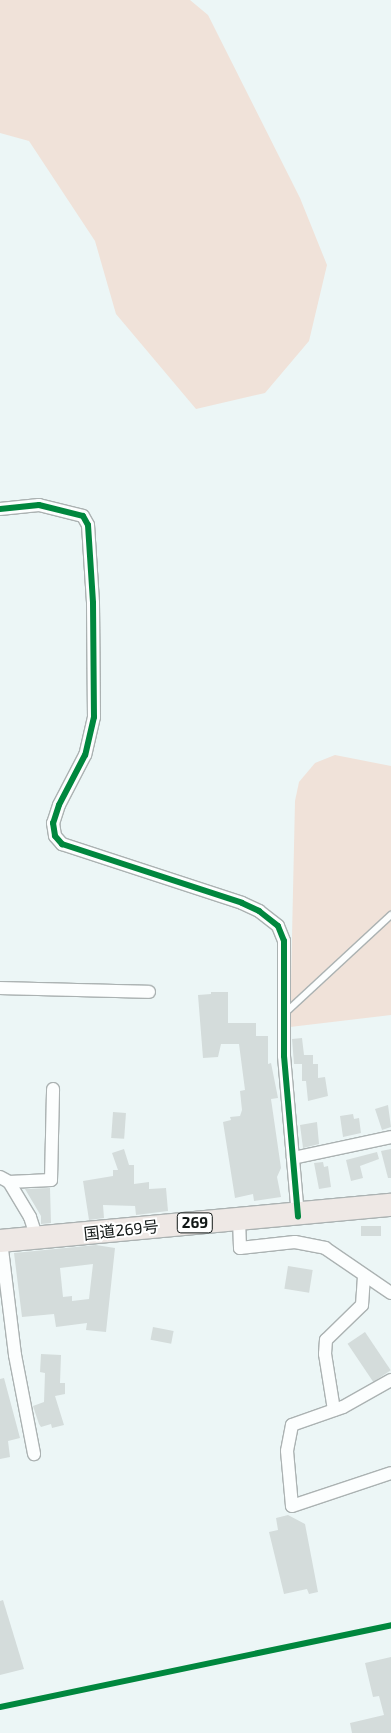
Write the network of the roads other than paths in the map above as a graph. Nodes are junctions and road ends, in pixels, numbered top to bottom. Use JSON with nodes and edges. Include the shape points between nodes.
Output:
{"nodes":[{"id":1,"x":0,"y":508,"type":"edge"},
{"id":2,"x":391,"y":914,"type":"edge"},
{"id":3,"x":0,"y":988,"type":"edge"},
{"id":4,"x":149,"y":992,"type":"dead end"},
{"id":5,"x":283,"y":1015,"type":"junction"},
{"id":6,"x":53,"y":1089,"type":"dead end"},
{"id":7,"x":391,"y":1137,"type":"edge"},
{"id":8,"x":293,"y":1158,"type":"junction"},
{"id":9,"x":4,"y":1179,"type":"edge"},
{"id":10,"x":391,"y":1205,"type":"edge"},
{"id":11,"x":298,"y":1216,"type":"junction"},
{"id":12,"x":239,"y":1219,"type":"junction"},
{"id":13,"x":37,"y":1238,"type":"junction"},
{"id":14,"x":1,"y":1241,"type":"edge"},
{"id":15,"x":364,"y":1276,"type":"junction"},
{"id":16,"x":391,"y":1293,"type":"edge"},
{"id":17,"x":391,"y":1380,"type":"edge"},
{"id":18,"x":334,"y":1410,"type":"junction"},
{"id":19,"x":34,"y":1454,"type":"dead end"},
{"id":20,"x":391,"y":1473,"type":"edge"}],
"edges":[{"from":1,"to":5,"type":"street","via":[[39,505],[83,516],[88,525],[93,603],[94,718],[85,755],[53,823],[55,836],[62,844],[259,911],[278,926],[284,941]]},
{"from":2,"to":5,"type":"lane"},
{"from":3,"to":4,"type":"street"},
{"from":5,"to":8,"type":"street"},
{"from":6,"to":9,"type":"street","via":[[51,1180]]},
{"from":7,"to":8,"type":"street"},
{"from":8,"to":11,"type":"street"},
{"from":9,"to":13,"type":"street","via":[[30,1217]]},
{"from":10,"to":11,"type":"highway","name":"国道269号","number":"269"},
{"from":11,"to":12,"type":"highway","name":"国道269号","number":"269"},
{"from":12,"to":13,"type":"highway","name":"国道269号","number":"269"},
{"from":12,"to":15,"type":"street","via":[[240,1248],[295,1242],[326,1248],[343,1257]]},
{"from":13,"to":14,"type":"highway","name":"国道269号","number":"269"},
{"from":14,"to":19,"type":"street","via":[[15,1355]]},
{"from":15,"to":16,"type":"street"},
{"from":15,"to":18,"type":"street","via":[[362,1305],[326,1340],[325,1354]]},
{"from":17,"to":18,"type":"street"},
{"from":18,"to":20,"type":"street","via":[[292,1425],[288,1434],[292,1506]]}]}
